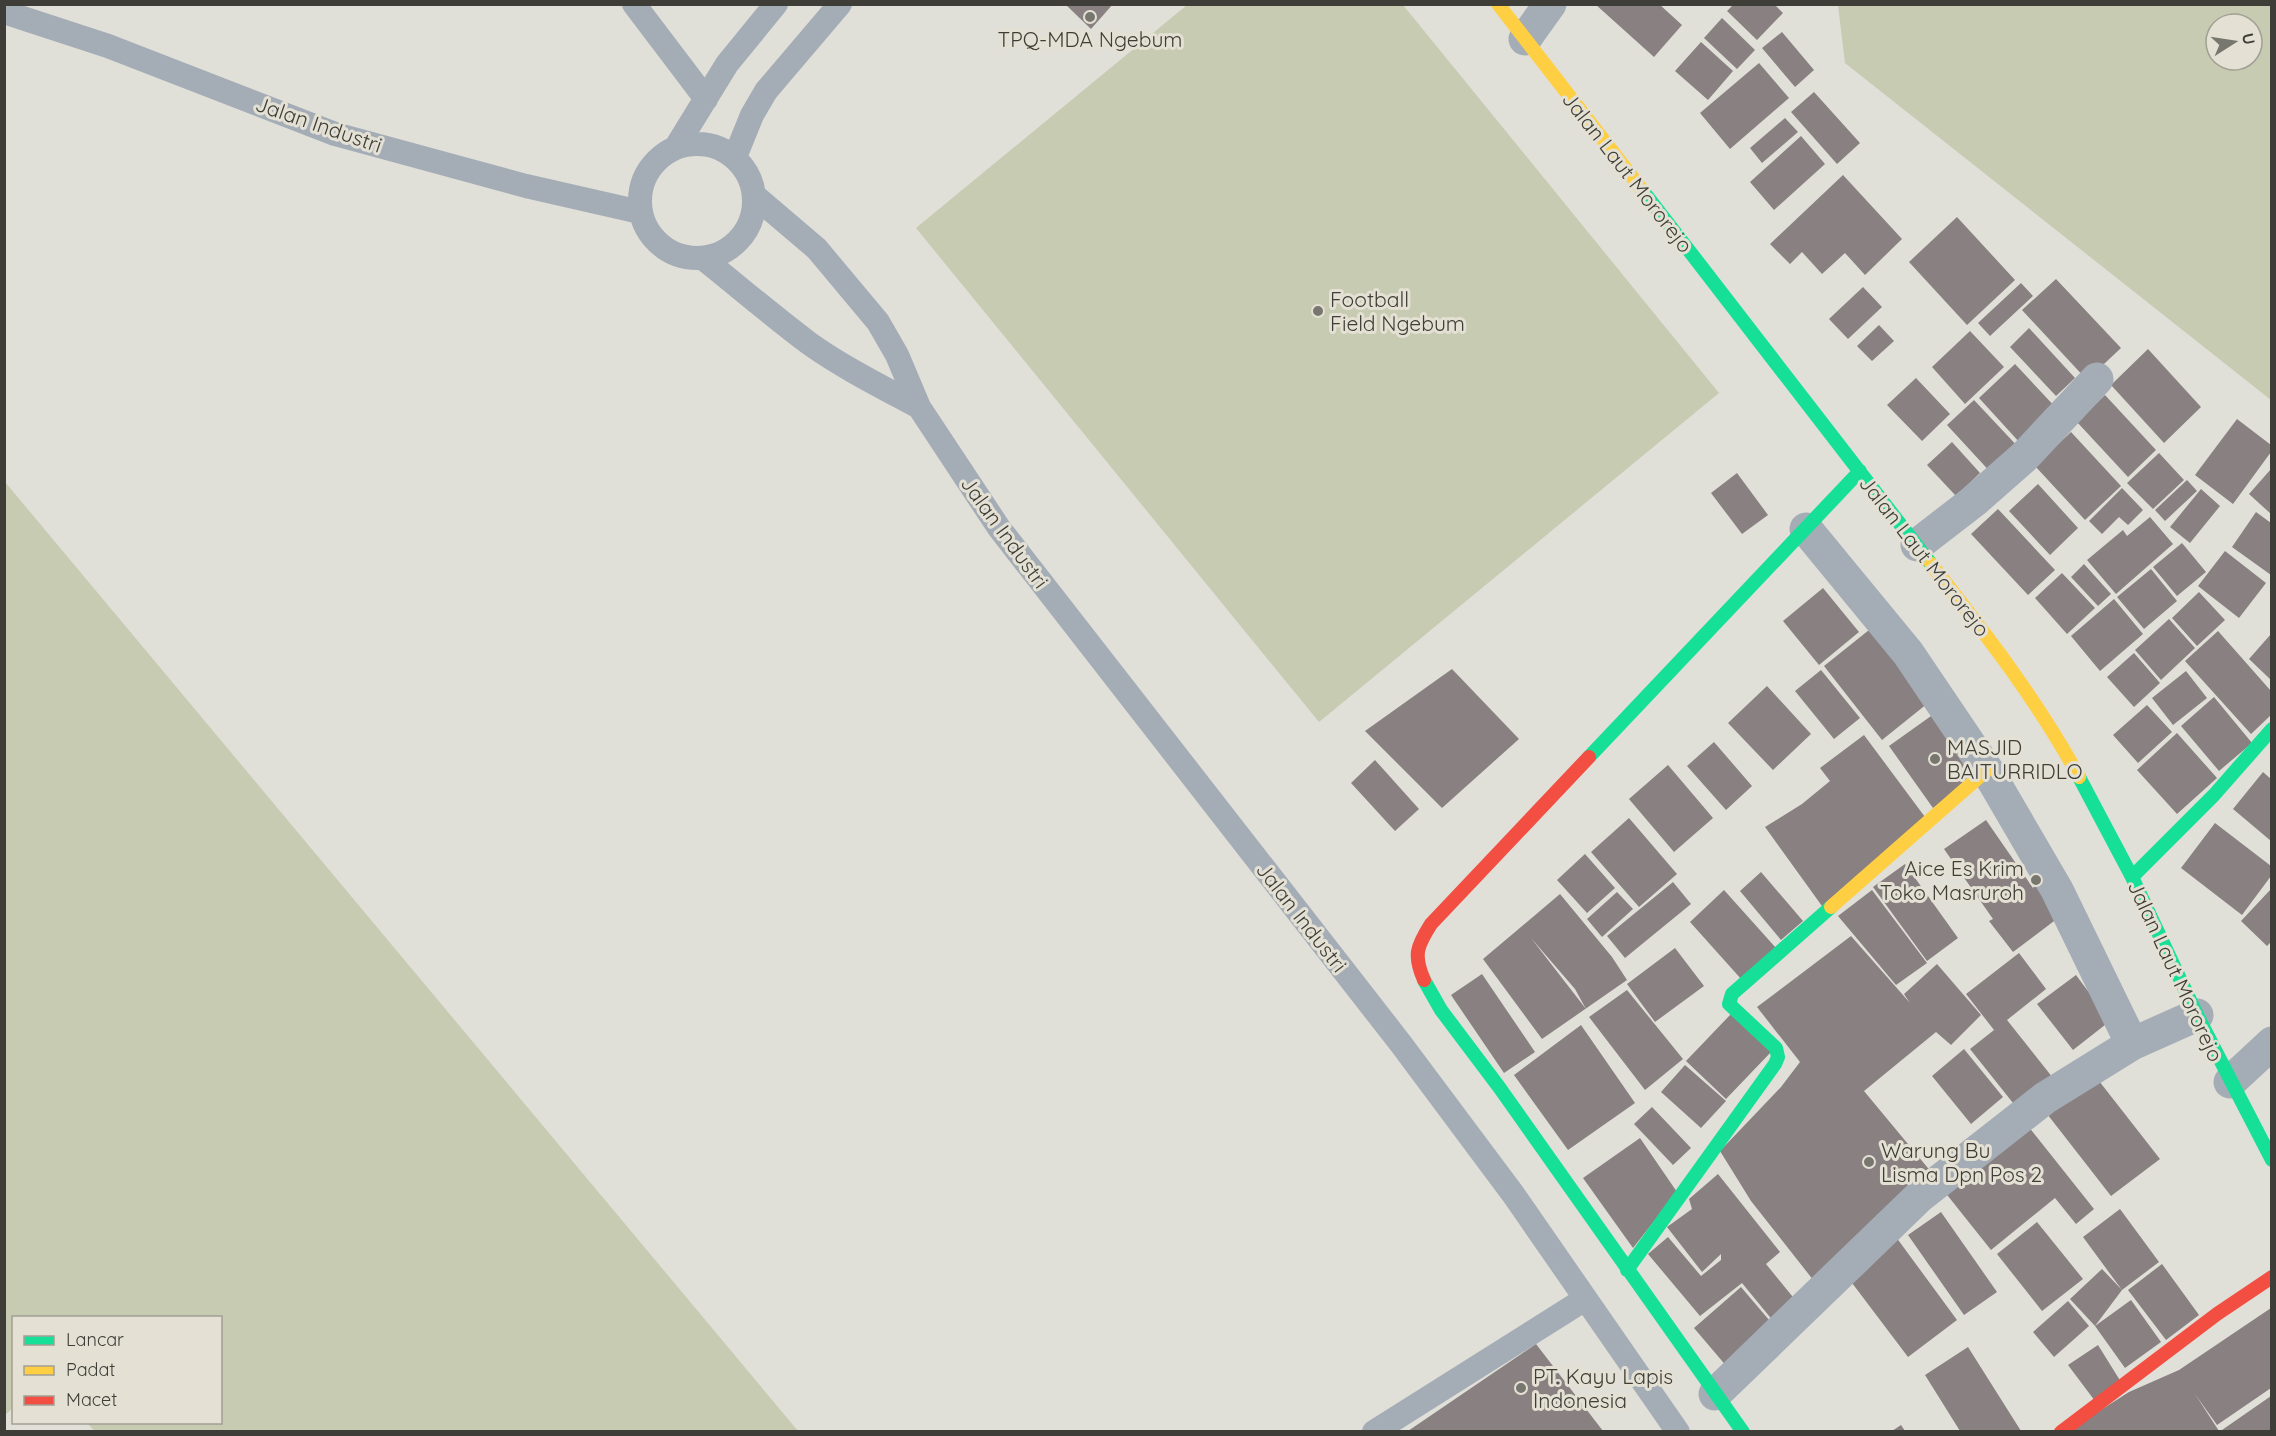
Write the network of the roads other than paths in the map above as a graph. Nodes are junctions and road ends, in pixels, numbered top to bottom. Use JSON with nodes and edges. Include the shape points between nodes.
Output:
{"nodes":[{"id":1,"x":634,"y":4,"type":"edge"},
{"id":2,"x":776,"y":4,"type":"edge"},
{"id":3,"x":840,"y":4,"type":"edge"},
{"id":4,"x":1498,"y":4,"type":"edge"},
{"id":5,"x":1550,"y":4,"type":"edge"},
{"id":6,"x":4,"y":12,"type":"edge"},
{"id":7,"x":1525,"y":39,"type":"junction"},
{"id":8,"x":706,"y":99,"type":"junction"},
{"id":9,"x":676,"y":147,"type":"junction"},
{"id":10,"x":735,"y":157,"type":"junction"},
{"id":11,"x":756,"y":197,"type":"junction"},
{"id":12,"x":640,"y":212,"type":"junction"},
{"id":13,"x":705,"y":260,"type":"junction"},
{"id":14,"x":2097,"y":379,"type":"dead end"},
{"id":15,"x":919,"y":407,"type":"junction"},
{"id":16,"x":1860,"y":471,"type":"junction"},
{"id":17,"x":1806,"y":529,"type":"junction"},
{"id":18,"x":1917,"y":545,"type":"junction"},
{"id":19,"x":2271,"y":729,"type":"edge"},
{"id":20,"x":1987,"y":770,"type":"junction"},
{"id":21,"x":2132,"y":877,"type":"junction"},
{"id":22,"x":2197,"y":1015,"type":"junction"},
{"id":23,"x":2271,"y":1042,"type":"edge"},
{"id":24,"x":2132,"y":1044,"type":"junction"},
{"id":25,"x":2230,"y":1082,"type":"junction"},
{"id":26,"x":2271,"y":1160,"type":"edge"},
{"id":27,"x":1627,"y":1270,"type":"junction"},
{"id":28,"x":2271,"y":1277,"type":"edge"},
{"id":29,"x":1585,"y":1299,"type":"junction"},
{"id":30,"x":1715,"y":1394,"type":"junction"},
{"id":31,"x":1374,"y":1431,"type":"edge"},
{"id":32,"x":1678,"y":1431,"type":"edge"},
{"id":33,"x":1743,"y":1431,"type":"edge"},
{"id":34,"x":2061,"y":1431,"type":"edge"}],
"edges":[{"from":1,"to":8,"type":"lane"},
{"from":2,"to":8,"type":"lane","via":[[727,64]]},
{"from":3,"to":10,"type":"lane","via":[[765,90]]},
{"from":4,"to":7,"type":"street","name":"Jalan Laut Mororejo"},
{"from":5,"to":7,"type":"street"},
{"from":6,"to":12,"type":"lane","name":"Jalan Industri","via":[[108,46],[335,134],[526,186]]},
{"from":7,"to":16,"type":"street","name":"Jalan Laut Mororejo"},
{"from":8,"to":9,"type":"lane"},
{"from":9,"to":10,"type":"lane","via":[[696,143],[717,147]]},
{"from":9,"to":12,"type":"lane","via":[[649,169],[643,182]]},
{"from":10,"to":11,"type":"lane","name":"Jalan Industri","via":[[749,175]]},
{"from":11,"to":13,"type":"lane","via":[[750,226],[732,248]]},
{"from":11,"to":15,"type":"lane","name":"Jalan Industri","via":[[817,249],[878,322]]},
{"from":12,"to":13,"type":"lane","via":[[653,238],[676,256]]},
{"from":13,"to":15,"type":"lane","name":"Jalan Industri","via":[[812,345]]},
{"from":14,"to":18,"type":"street","via":[[2024,457]]},
{"from":15,"to":29,"type":"lane","name":"Jalan Industri","via":[[999,528],[1401,1044],[1513,1194]]},
{"from":16,"to":17,"type":"street"},
{"from":16,"to":18,"type":"street","name":"Jalan Laut Mororejo"},
{"from":17,"to":20,"type":"street","via":[[1908,653]]},
{"from":17,"to":27,"type":"street","via":[[1420,939],[1416,959],[1440,1007]]},
{"from":18,"to":21,"type":"street","name":"Jalan Laut Mororejo","via":[[2002,656],[2062,747]]},
{"from":19,"to":21,"type":"street","via":[[2214,795]]},
{"from":20,"to":24,"type":"street","via":[[2057,890]]},
{"from":20,"to":27,"type":"street","via":[[1732,994],[1729,1004],[1776,1048],[1778,1057]]},
{"from":21,"to":22,"type":"street","name":"Jalan Laut Mororejo"},
{"from":22,"to":24,"type":"street"},
{"from":22,"to":25,"type":"street","name":"Jalan Laut Mororejo"},
{"from":23,"to":25,"type":"street"},
{"from":24,"to":30,"type":"street","via":[[2045,1098],[1920,1196]]},
{"from":25,"to":26,"type":"street","name":"Jalan Laut Mororejo"},
{"from":27,"to":30,"type":"street"},
{"from":28,"to":34,"type":"street"},
{"from":29,"to":31,"type":"lane"},
{"from":29,"to":32,"type":"lane","name":"Jalan Industri"},
{"from":30,"to":33,"type":"street"}]}
